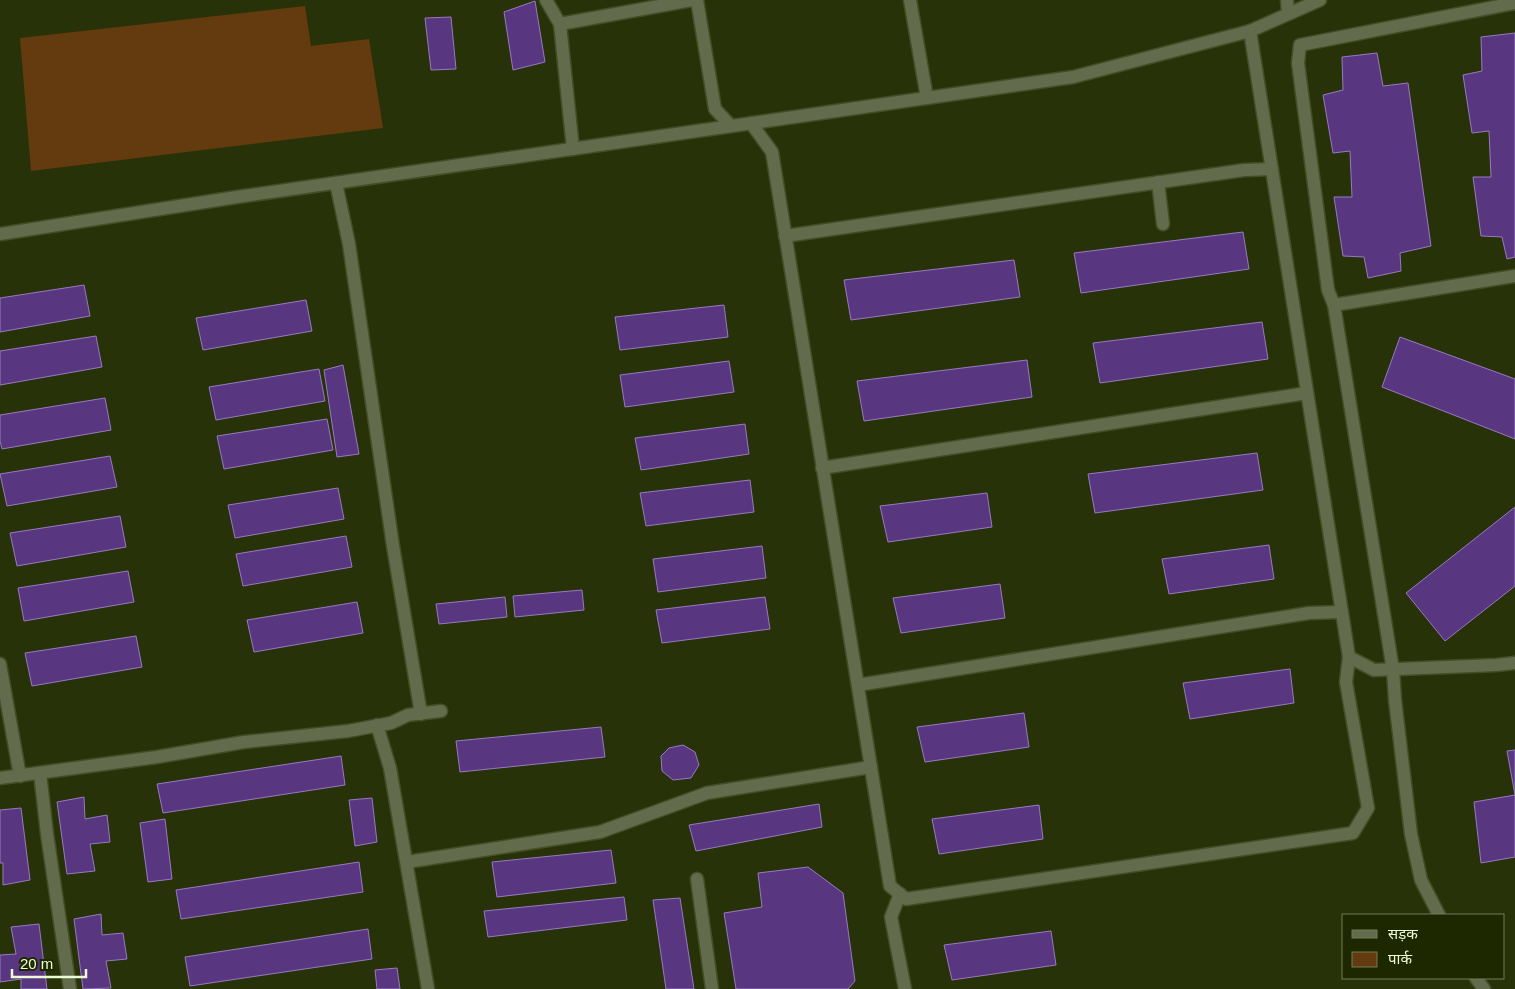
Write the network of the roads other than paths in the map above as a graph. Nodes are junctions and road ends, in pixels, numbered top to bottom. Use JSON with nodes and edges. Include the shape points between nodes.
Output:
{"nodes":[{"id":1,"x":546,"y":0,"type":"edge"},
{"id":2,"x":692,"y":0,"type":"edge"},
{"id":3,"x":697,"y":0,"type":"edge"},
{"id":4,"x":910,"y":0,"type":"edge"},
{"id":5,"x":1287,"y":0,"type":"edge"},
{"id":6,"x":1320,"y":0,"type":"edge"},
{"id":7,"x":1515,"y":3,"type":"edge"},
{"id":8,"x":1291,"y":13,"type":"junction"},
{"id":9,"x":560,"y":24,"type":"junction"},
{"id":10,"x":1250,"y":31,"type":"junction"},
{"id":11,"x":926,"y":98,"type":"junction"},
{"id":12,"x":751,"y":123,"type":"junction"},
{"id":13,"x":731,"y":126,"type":"junction"},
{"id":14,"x":573,"y":149,"type":"junction"},
{"id":15,"x":1272,"y":169,"type":"junction"},
{"id":16,"x":1158,"y":182,"type":"junction"},
{"id":17,"x":336,"y":183,"type":"junction"},
{"id":18,"x":1163,"y":224,"type":"dead end"},
{"id":19,"x":0,"y":234,"type":"edge"},
{"id":20,"x":785,"y":236,"type":"junction"},
{"id":21,"x":1515,"y":276,"type":"edge"},
{"id":22,"x":1334,"y":305,"type":"junction"},
{"id":23,"x":1307,"y":393,"type":"junction"},
{"id":24,"x":822,"y":468,"type":"junction"},
{"id":25,"x":1342,"y":612,"type":"junction"},
{"id":26,"x":1349,"y":656,"type":"junction"},
{"id":27,"x":1515,"y":663,"type":"edge"},
{"id":28,"x":0,"y":664,"type":"edge"},
{"id":29,"x":1393,"y":670,"type":"junction"},
{"id":30,"x":858,"y":685,"type":"junction"},
{"id":31,"x":441,"y":711,"type":"dead end"},
{"id":32,"x":421,"y":714,"type":"junction"},
{"id":33,"x":377,"y":726,"type":"junction"},
{"id":34,"x":871,"y":767,"type":"junction"},
{"id":35,"x":40,"y":773,"type":"junction"},
{"id":36,"x":20,"y":776,"type":"junction"},
{"id":37,"x":0,"y":778,"type":"edge"},
{"id":38,"x":407,"y":862,"type":"junction"},
{"id":39,"x":697,"y":879,"type":"dead end"},
{"id":40,"x":900,"y":894,"type":"junction"},
{"id":41,"x":1438,"y":914,"type":"edge"},
{"id":42,"x":70,"y":989,"type":"edge"},
{"id":43,"x":428,"y":989,"type":"edge"},
{"id":44,"x":712,"y":989,"type":"edge"},
{"id":45,"x":905,"y":989,"type":"edge"}],
"edges":[{"from":1,"to":9,"type":"street"},
{"from":2,"to":9,"type":"street"},
{"from":3,"to":13,"type":"street","via":[[715,109]]},
{"from":4,"to":11,"type":"street"},
{"from":5,"to":8,"type":"street","via":[[1288,12]]},
{"from":6,"to":8,"type":"street"},
{"from":7,"to":22,"type":"street","via":[[1300,46],[1298,63],[1328,290]]},
{"from":8,"to":10,"type":"street"},
{"from":9,"to":14,"type":"street"},
{"from":10,"to":11,"type":"street","via":[[1073,77]]},
{"from":10,"to":15,"type":"street"},
{"from":11,"to":12,"type":"street"},
{"from":12,"to":13,"type":"street"},
{"from":12,"to":20,"type":"street","via":[[772,152]]},
{"from":13,"to":14,"type":"street"},
{"from":14,"to":17,"type":"street"},
{"from":15,"to":16,"type":"street"},
{"from":15,"to":23,"type":"street"},
{"from":16,"to":18,"type":"street"},
{"from":16,"to":20,"type":"street"},
{"from":17,"to":19,"type":"street"},
{"from":17,"to":32,"type":"street","via":[[349,244]]},
{"from":20,"to":24,"type":"street"},
{"from":21,"to":22,"type":"street"},
{"from":22,"to":29,"type":"street"},
{"from":23,"to":24,"type":"street"},
{"from":23,"to":25,"type":"street"},
{"from":24,"to":30,"type":"street"},
{"from":25,"to":26,"type":"street"},
{"from":25,"to":30,"type":"street","via":[[1309,614]]},
{"from":26,"to":29,"type":"street","via":[[1374,670]]},
{"from":26,"to":40,"type":"street","via":[[1346,682],[1368,808],[1353,833],[906,899]]},
{"from":27,"to":29,"type":"street"},
{"from":28,"to":36,"type":"street"},
{"from":29,"to":41,"type":"street","via":[[1411,834],[1421,880]]},
{"from":30,"to":34,"type":"street"},
{"from":31,"to":32,"type":"street"},
{"from":32,"to":33,"type":"street"},
{"from":33,"to":35,"type":"street","via":[[244,742]]},
{"from":33,"to":38,"type":"street","via":[[390,768]]},
{"from":34,"to":38,"type":"street","via":[[707,793],[600,832]]},
{"from":34,"to":40,"type":"street","via":[[890,886]]},
{"from":35,"to":36,"type":"street"},
{"from":35,"to":42,"type":"street"},
{"from":36,"to":37,"type":"street"},
{"from":38,"to":43,"type":"street"},
{"from":39,"to":44,"type":"street"},
{"from":40,"to":45,"type":"street","via":[[891,917]]}]}
